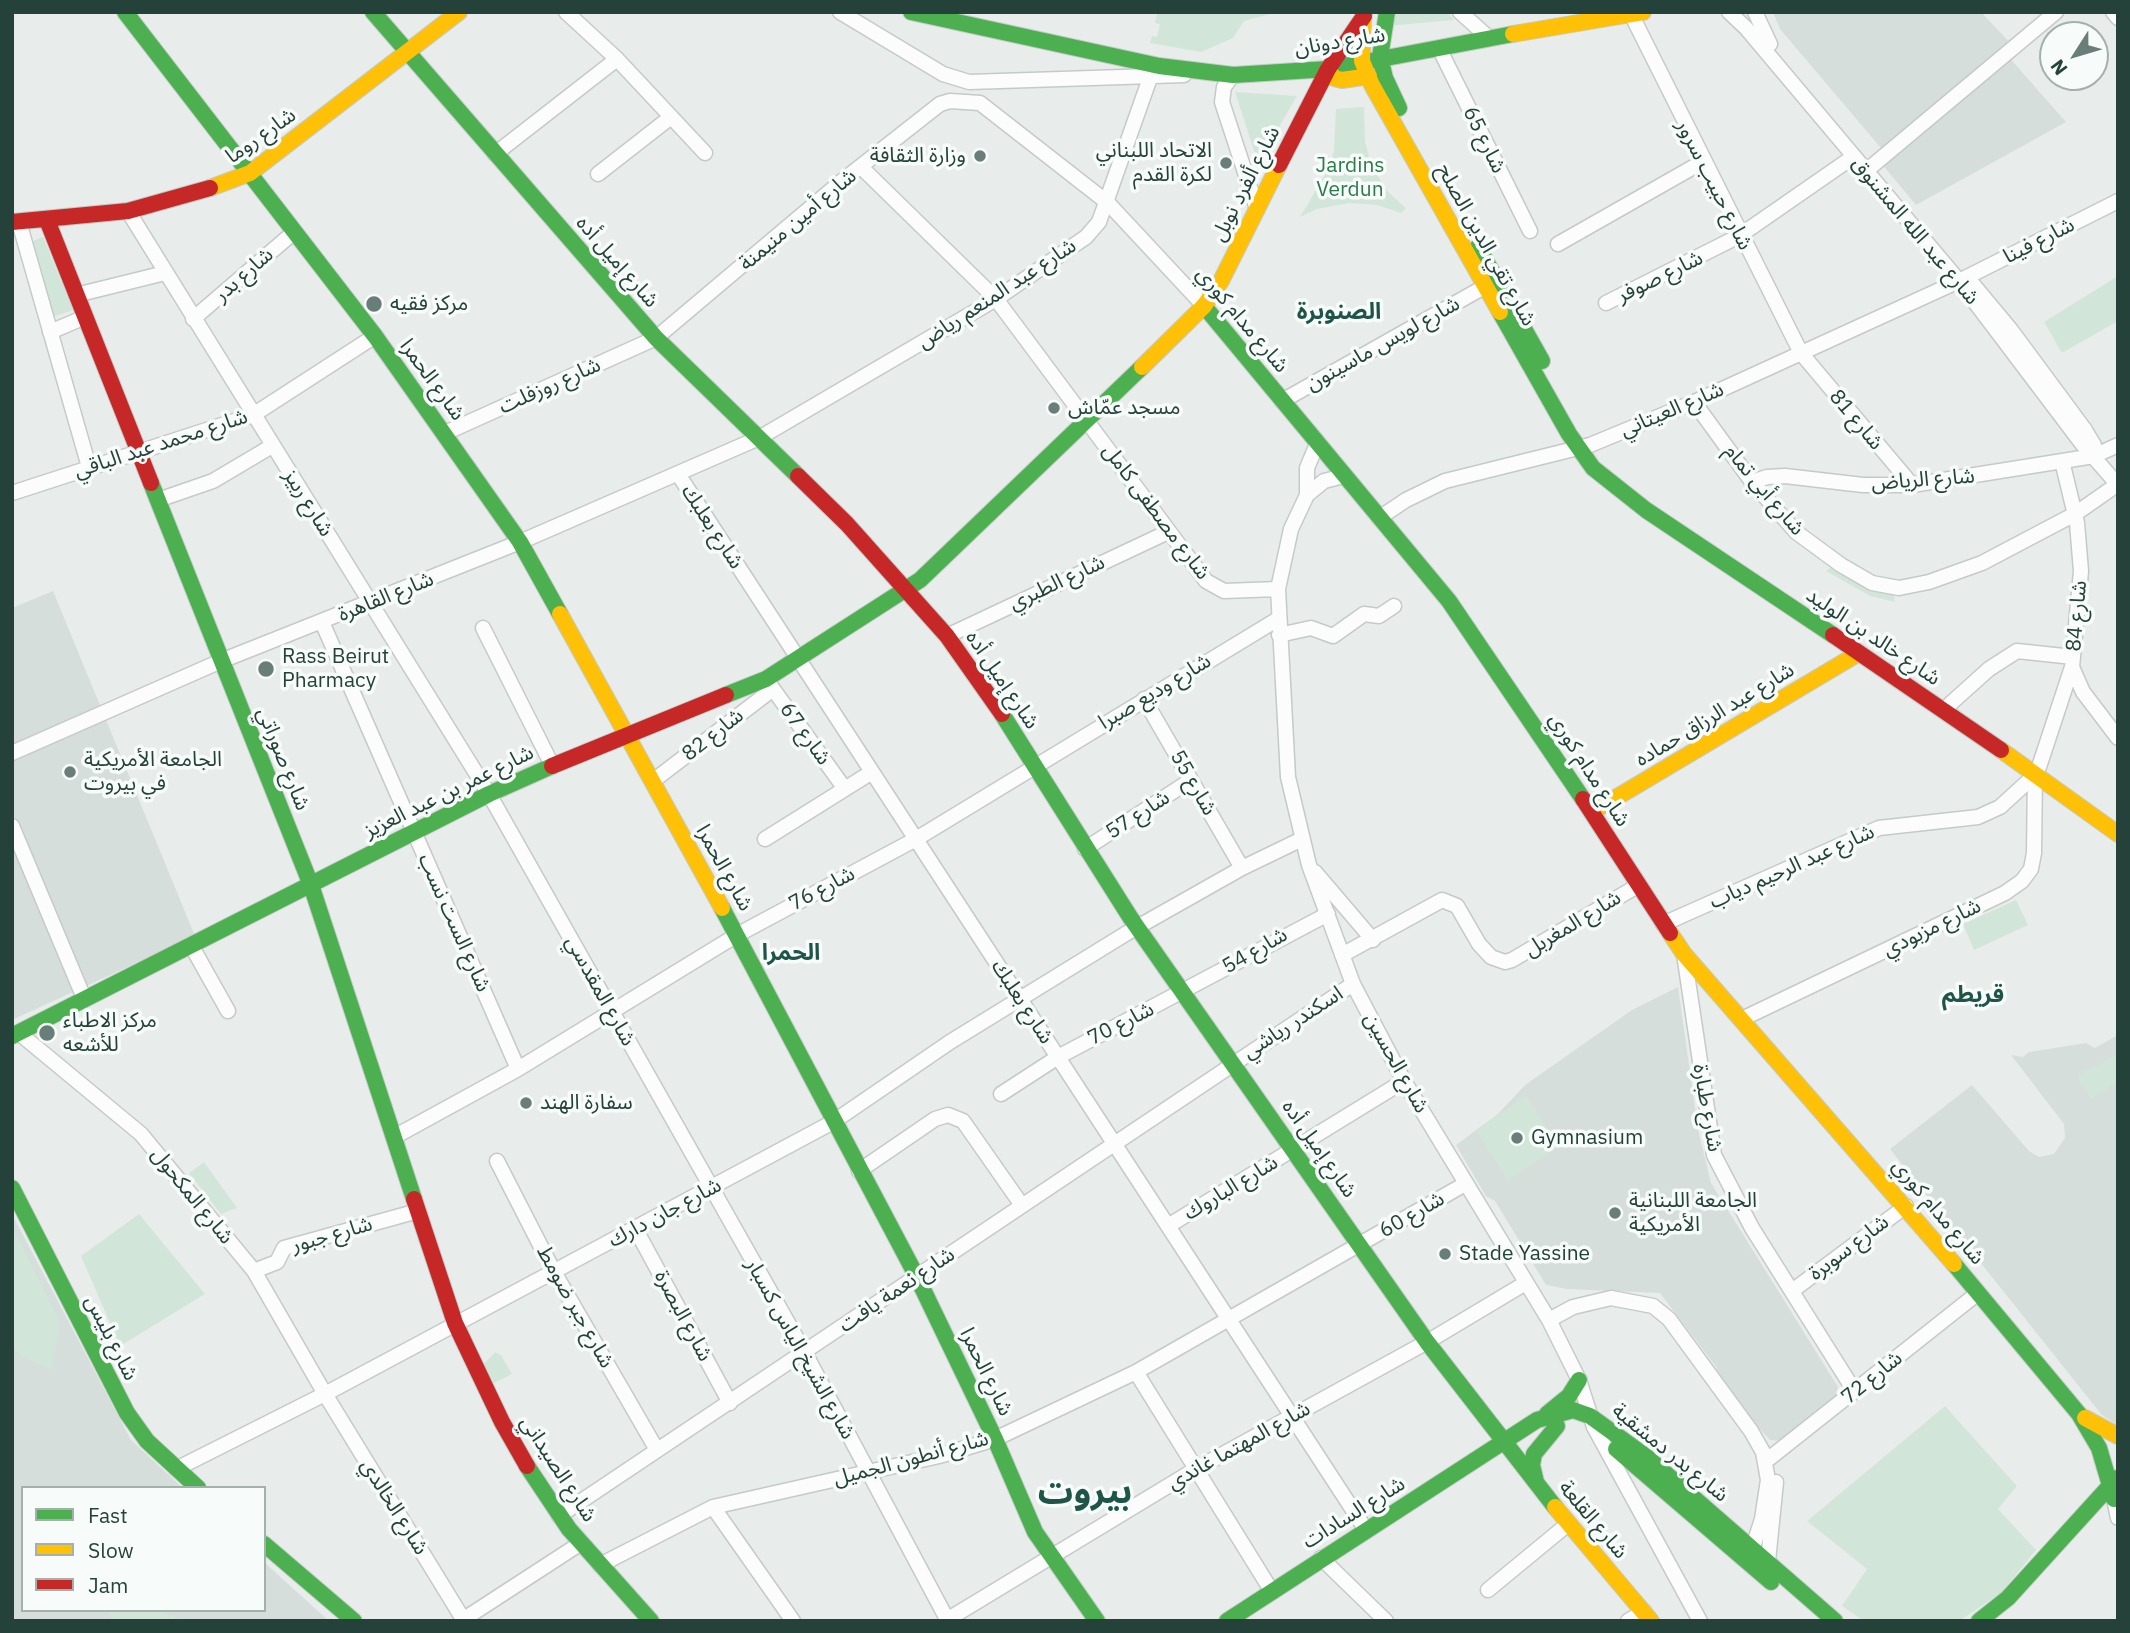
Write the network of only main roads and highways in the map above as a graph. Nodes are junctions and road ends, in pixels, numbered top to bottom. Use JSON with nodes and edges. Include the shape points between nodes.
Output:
{"nodes":[{"id":1,"x":125,"y":12,"type":"edge"},
{"id":2,"x":373,"y":12,"type":"edge"},
{"id":3,"x":459,"y":12,"type":"edge"},
{"id":4,"x":911,"y":12,"type":"edge"},
{"id":5,"x":1387,"y":12,"type":"edge"},
{"id":6,"x":1637,"y":13,"type":"edge"},
{"id":7,"x":1364,"y":14,"type":"edge"},
{"id":8,"x":408,"y":54,"type":"junction"},
{"id":9,"x":1397,"y":54,"type":"junction"},
{"id":10,"x":1380,"y":57,"type":"junction"},
{"id":11,"x":1328,"y":69,"type":"junction"},
{"id":12,"x":1371,"y":70,"type":"junction"},
{"id":13,"x":250,"y":173,"type":"junction"},
{"id":14,"x":16,"y":222,"type":"edge"},
{"id":15,"x":49,"y":227,"type":"junction"},
{"id":16,"x":1204,"y":306,"type":"junction"},
{"id":17,"x":1584,"y":447,"type":"junction"},
{"id":18,"x":906,"y":591,"type":"junction"},
{"id":19,"x":1859,"y":653,"type":"junction"},
{"id":20,"x":626,"y":734,"type":"junction"},
{"id":21,"x":2037,"y":771,"type":"junction"},
{"id":22,"x":1592,"y":812,"type":"junction"},
{"id":23,"x":2118,"y":822,"type":"edge"},
{"id":24,"x":2118,"y":834,"type":"edge"},
{"id":25,"x":312,"y":885,"type":"junction"},
{"id":26,"x":15,"y":1034,"type":"edge"},
{"id":27,"x":12,"y":1188,"type":"edge"},
{"id":28,"x":455,"y":1323,"type":"joint"},
{"id":29,"x":1579,"y":1380,"type":"road end"},
{"id":30,"x":2079,"y":1413,"type":"junction"},
{"id":31,"x":1537,"y":1420,"type":"junction"},
{"id":32,"x":1556,"y":1426,"type":"junction"},
{"id":33,"x":2118,"y":1436,"type":"edge"},
{"id":34,"x":1504,"y":1444,"type":"junction"},
{"id":35,"x":196,"y":1486,"type":"edge"},
{"id":36,"x":1537,"y":1486,"type":"junction"},
{"id":37,"x":2115,"y":1489,"type":"edge"},
{"id":38,"x":266,"y":1546,"type":"edge"},
{"id":39,"x":1647,"y":1616,"type":"edge"},
{"id":40,"x":354,"y":1621,"type":"edge"},
{"id":41,"x":651,"y":1621,"type":"edge"},
{"id":42,"x":1097,"y":1621,"type":"edge"},
{"id":43,"x":1227,"y":1621,"type":"edge"},
{"id":44,"x":1815,"y":1621,"type":"edge"},
{"id":45,"x":1835,"y":1621,"type":"edge"},
{"id":46,"x":1979,"y":1621,"type":"edge"},
{"id":47,"x":2002,"y":1621,"type":"edge"}],
"edges":[{"from":1,"to":13,"type":"main road","name":"شارع الحمرا"},
{"from":2,"to":8,"type":"main road","name":"شارع إميل أده"},
{"from":3,"to":8,"type":"main road","name":"شارع روما"},
{"from":4,"to":11,"type":"main road","name":"شارع دونان","via":[[1207,72],[1233,75]]},
{"from":5,"to":10,"type":"main road","name":"شارع تقي الدين الصلح"},
{"from":6,"to":9,"type":"main road","name":"شارع دونان"},
{"from":7,"to":11,"type":"main road","name":"شارع ألفرد نوبل"},
{"from":7,"to":12,"type":"main road"},
{"from":8,"to":13,"type":"main road","name":"شارع روما"},
{"from":8,"to":18,"type":"main road","name":"شارع إميل أده","via":[[656,338],[847,524]]},
{"from":9,"to":10,"type":"main road","name":"شارع دونان"},
{"from":9,"to":12,"type":"main road"},
{"from":10,"to":12,"type":"main road","name":"شارع تقي الدين الصلح"},
{"from":11,"to":12,"type":"main road","name":"شارع دونان"},
{"from":11,"to":16,"type":"main road","name":"شارع ألفرد نوبل"},
{"from":12,"to":17,"type":"main road","name":"شارع تقي الدين الصلح","via":[[1484,287]]},
{"from":12,"to":17,"type":"main road","name":"شارع تقي الدين الصلح","via":[[1401,110]]},
{"from":13,"to":15,"type":"main road","name":"شارع روما","via":[[224,185],[128,211],[64,218]]},
{"from":13,"to":20,"type":"main road","name":"شارع الحمرا","via":[[445,433],[520,542]]},
{"from":14,"to":15,"type":"main road","name":"شارع روما"},
{"from":15,"to":25,"type":"main road","name":"شارع صوراتي"},
{"from":16,"to":18,"type":"main road","name":"شارع ألفرد نوبل","via":[[969,537]]},
{"from":16,"to":22,"type":"main road","name":"شارع مدام كوري","via":[[1449,601]]},
{"from":17,"to":19,"type":"main road","name":"شارع خالد بن الوليد","via":[[1602,478]]},
{"from":17,"to":21,"type":"main road","name":"شارع خالد بن الوليد","via":[[1629,488],[1750,565],[1950,704]]},
{"from":18,"to":20,"type":"main road","name":"شارع عمر بن عبد العزيز","via":[[769,684]]},
{"from":18,"to":34,"type":"main road","name":"شارع إميل أده","via":[[947,636],[996,704],[1138,927],[1427,1342]]},
{"from":19,"to":21,"type":"main road","name":"شارع خالد بن الوليد"},
{"from":19,"to":22,"type":"main road","name":"شارع عبد الرزاق حماده"},
{"from":20,"to":25,"type":"main road","name":"شارع عمر بن عبد العزيز","via":[[489,794]]},
{"from":20,"to":42,"type":"main road","name":"شارع الحمرا","via":[[916,1277],[995,1438],[1023,1508]]},
{"from":21,"to":23,"type":"main road","name":"شارع خالد بن الوليد"},
{"from":21,"to":24,"type":"main road","name":"شارع خالد بن الوليد"},
{"from":22,"to":30,"type":"main road","name":"شارع مدام كوري","via":[[1684,954],[1906,1206]]},
{"from":25,"to":26,"type":"main road","name":"شارع عمر بن عبد العزيز"},
{"from":25,"to":28,"type":"main road","name":"شارع صوراتي"},
{"from":27,"to":35,"type":"main road","name":"شارع بليس","via":[[127,1413],[146,1440]]},
{"from":28,"to":41,"type":"main road","name":"شارع الصيداني","via":[[526,1465],[559,1516]]},
{"from":29,"to":31,"type":"main road","via":[[1569,1396]]},
{"from":30,"to":33,"type":"main road"},
{"from":30,"to":37,"type":"main road","name":"شارع مدام كوري"},
{"from":31,"to":34,"type":"main road","name":"شارع بدر دمشقية"},
{"from":31,"to":45,"type":"main road","name":"شارع بدر دمشقية","via":[[1568,1411],[1590,1416],[1648,1458]]},
{"from":32,"to":34,"type":"main road","name":"شارع بدر دمشقية"},
{"from":32,"to":36,"type":"main road","via":[[1534,1454]]},
{"from":32,"to":44,"type":"main road","name":"شارع بدر دمشقية","via":[[1576,1423],[1597,1433]]},
{"from":34,"to":36,"type":"main road","name":"شارع القلعة"},
{"from":34,"to":43,"type":"main road","name":"شارع السادات"},
{"from":36,"to":39,"type":"main road","name":"شارع القلعة"},
{"from":37,"to":46,"type":"main road","via":[[2008,1598]]},
{"from":37,"to":47,"type":"main road","via":[[2029,1595]]},
{"from":38,"to":40,"type":"main road"}]}
